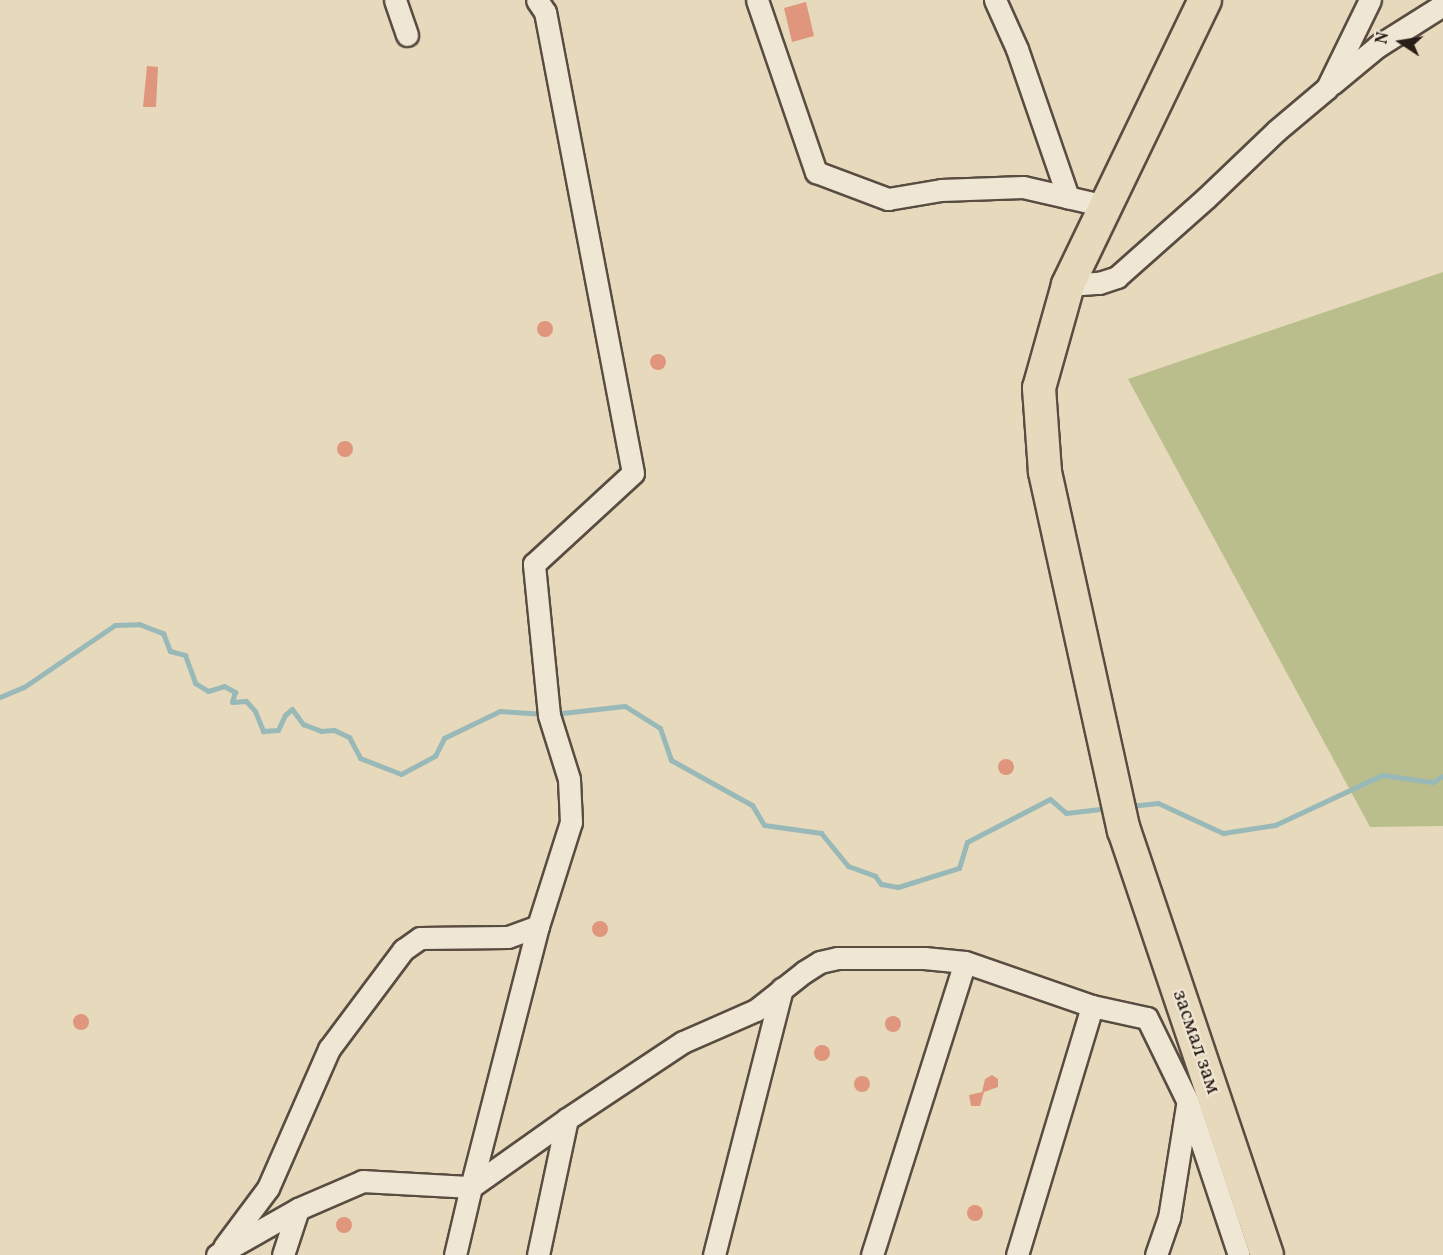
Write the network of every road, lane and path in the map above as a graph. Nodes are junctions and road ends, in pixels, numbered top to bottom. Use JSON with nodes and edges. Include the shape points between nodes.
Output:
{"nodes":[{"id":1,"x":395,"y":0,"type":"edge"},
{"id":2,"x":537,"y":0,"type":"edge"},
{"id":3,"x":757,"y":0,"type":"edge"},
{"id":4,"x":995,"y":0,"type":"edge"},
{"id":5,"x":1205,"y":0,"type":"edge"},
{"id":6,"x":1370,"y":0,"type":"edge"},
{"id":7,"x":1443,"y":5,"type":"edge"},
{"id":8,"x":407,"y":35,"type":"dead end"},
{"id":9,"x":1327,"y":88,"type":"junction"},
{"id":10,"x":1068,"y":197,"type":"junction"},
{"id":11,"x":1106,"y":206,"type":"junction"},
{"id":12,"x":1068,"y":285,"type":"junction"},
{"id":13,"x":538,"y":926,"type":"junction"},
{"id":14,"x":965,"y":962,"type":"junction"},
{"id":15,"x":782,"y":989,"type":"junction"},
{"id":16,"x":1092,"y":1006,"type":"junction"},
{"id":17,"x":1188,"y":1102,"type":"junction"},
{"id":18,"x":567,"y":1119,"type":"junction"},
{"id":19,"x":471,"y":1187,"type":"junction"},
{"id":20,"x":298,"y":1209,"type":"junction"},
{"id":21,"x":217,"y":1255,"type":"edge"},
{"id":22,"x":283,"y":1255,"type":"edge"},
{"id":23,"x":455,"y":1255,"type":"edge"},
{"id":24,"x":538,"y":1255,"type":"edge"},
{"id":25,"x":714,"y":1255,"type":"edge"},
{"id":26,"x":872,"y":1255,"type":"edge"},
{"id":27,"x":1017,"y":1255,"type":"edge"},
{"id":28,"x":1156,"y":1255,"type":"edge"},
{"id":29,"x":1239,"y":1255,"type":"edge"},
{"id":30,"x":1268,"y":1255,"type":"edge"}],
"edges":[{"from":1,"to":8,"type":"street"},
{"from":2,"to":13,"type":"street","via":[[545,12],[633,473],[534,564],[549,715],[569,778],[571,822]]},
{"from":3,"to":10,"type":"street","via":[[816,172],[888,199],[941,190],[1023,187]]},
{"from":4,"to":10,"type":"street","via":[[1017,49]]},
{"from":5,"to":11,"type":"highway","name":"засмал зам"},
{"from":6,"to":9,"type":"street"},
{"from":7,"to":9,"type":"street","via":[[1378,46]]},
{"from":9,"to":12,"type":"street","via":[[1117,277],[1100,283]]},
{"from":10,"to":11,"type":"street"},
{"from":11,"to":12,"type":"highway","name":"засмал зам"},
{"from":12,"to":30,"type":"highway","name":"засмал зам","via":[[1039,388],[1045,472],[1124,830]]},
{"from":13,"to":19,"type":"street"},
{"from":13,"to":21,"type":"street","via":[[508,937],[420,939],[403,950],[329,1050],[268,1188]]},
{"from":14,"to":15,"type":"street","via":[[838,958],[820,962]]},
{"from":14,"to":16,"type":"street"},
{"from":14,"to":26,"type":"street"},
{"from":15,"to":18,"type":"street","via":[[756,1010],[683,1042]]},
{"from":15,"to":25,"type":"street"},
{"from":16,"to":17,"type":"street","via":[[1148,1018]]},
{"from":16,"to":27,"type":"street"},
{"from":17,"to":28,"type":"street","via":[[1169,1218]]},
{"from":17,"to":29,"type":"street"},
{"from":18,"to":19,"type":"street"},
{"from":18,"to":24,"type":"street"},
{"from":19,"to":20,"type":"street","via":[[363,1181]]},
{"from":19,"to":23,"type":"street"},
{"from":20,"to":21,"type":"street"},
{"from":20,"to":22,"type":"street"}]}
